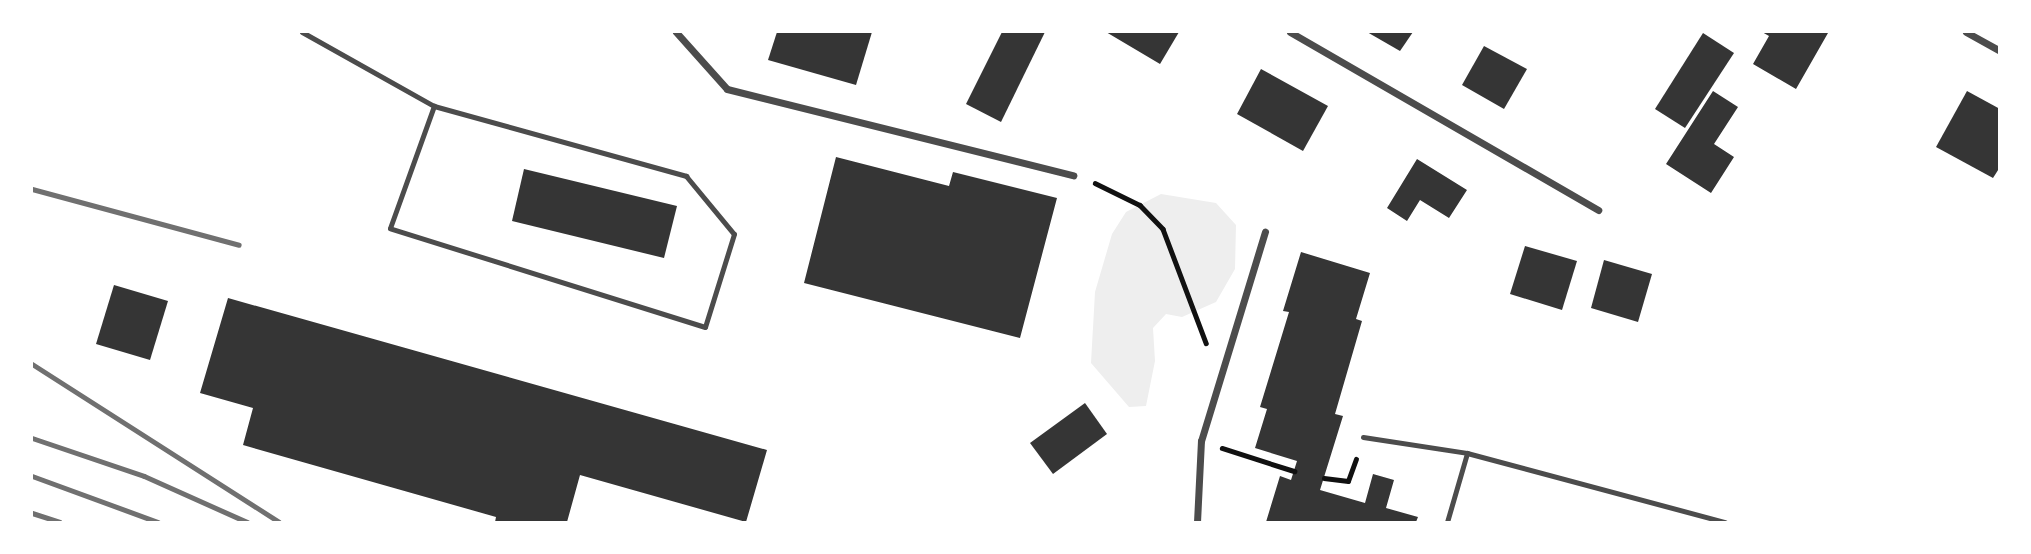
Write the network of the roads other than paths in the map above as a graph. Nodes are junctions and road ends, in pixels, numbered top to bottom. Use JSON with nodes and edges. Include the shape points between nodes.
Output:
{"nodes":[{"id":1,"x":302,"y":32,"type":"edge"},
{"id":2,"x":1290,"y":32,"type":"edge"},
{"id":3,"x":1966,"y":32,"type":"edge"},
{"id":4,"x":681,"y":33,"type":"edge"},
{"id":5,"x":2000,"y":51,"type":"edge"},
{"id":6,"x":434,"y":106,"type":"junction"},
{"id":7,"x":1073,"y":175,"type":"road end"},
{"id":8,"x":1598,"y":211,"type":"dead end"},
{"id":9,"x":1265,"y":232,"type":"dead end"},
{"id":10,"x":1363,"y":437,"type":"road end"},
{"id":11,"x":1467,"y":453,"type":"junction"},
{"id":12,"x":1197,"y":523,"type":"edge"},
{"id":13,"x":1447,"y":523,"type":"edge"},
{"id":14,"x":1725,"y":523,"type":"edge"}],
"edges":[{"from":1,"to":6,"type":"lane"},
{"from":2,"to":8,"type":"street"},
{"from":3,"to":5,"type":"street"},
{"from":4,"to":7,"type":"street","via":[[727,89]]},
{"from":6,"to":6,"type":"lane","via":[[686,176],[734,234],[705,327],[390,228]]},
{"from":9,"to":12,"type":"street","via":[[1202,441]]},
{"from":10,"to":11,"type":"lane"},
{"from":11,"to":13,"type":"lane"},
{"from":11,"to":14,"type":"lane"}]}
